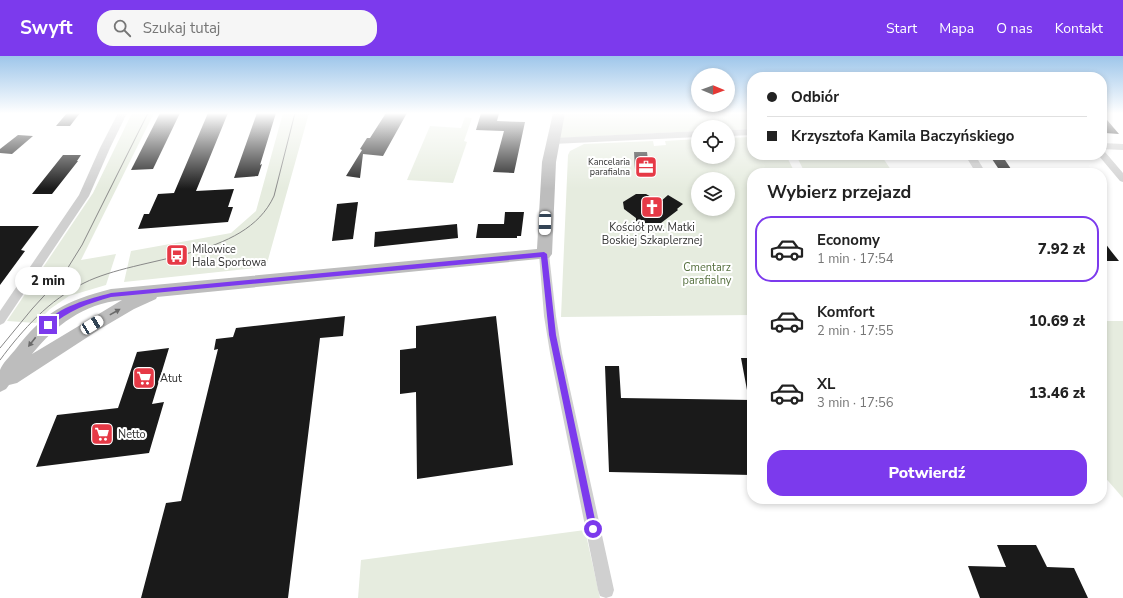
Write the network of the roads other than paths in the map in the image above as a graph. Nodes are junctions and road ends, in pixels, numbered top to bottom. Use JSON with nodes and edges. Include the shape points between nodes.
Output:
{"nodes":[{"id":1,"x":110,"y":138,"type":"edge"},
{"id":2,"x":609,"y":138,"type":"edge"},
{"id":3,"x":553,"y":141,"type":"joint"},
{"id":4,"x":1107,"y":147,"type":"edge"},
{"id":5,"x":1123,"y":147,"type":"edge"},
{"id":6,"x":1107,"y":153,"type":"edge"},
{"id":7,"x":1123,"y":179,"type":"edge"},
{"id":8,"x":544,"y":254,"type":"junction"},
{"id":9,"x":167,"y":291,"type":"junction"},
{"id":10,"x":0,"y":320,"type":"edge"},
{"id":11,"x":0,"y":386,"type":"edge"},
{"id":12,"x":606,"y":590,"type":"dead end"}],
"edges":[{"from":1,"to":10,"type":"street","via":[[84,196]]},
{"from":2,"to":3,"type":"street"},
{"from":3,"to":8,"type":"street","via":[[547,181]]},
{"from":4,"to":5,"type":"street"},
{"from":6,"to":7,"type":"street"},
{"from":8,"to":9,"type":"street"},
{"from":8,"to":12,"type":"street","via":[[556,353]]},
{"from":11,"to":9,"type":"street","one_way":true,"via":[[29,364],[116,311],[145,296]]},
{"from":9,"to":11,"type":"street","one_way":true,"via":[[111,295],[80,304],[57,317],[39,333]]}]}
